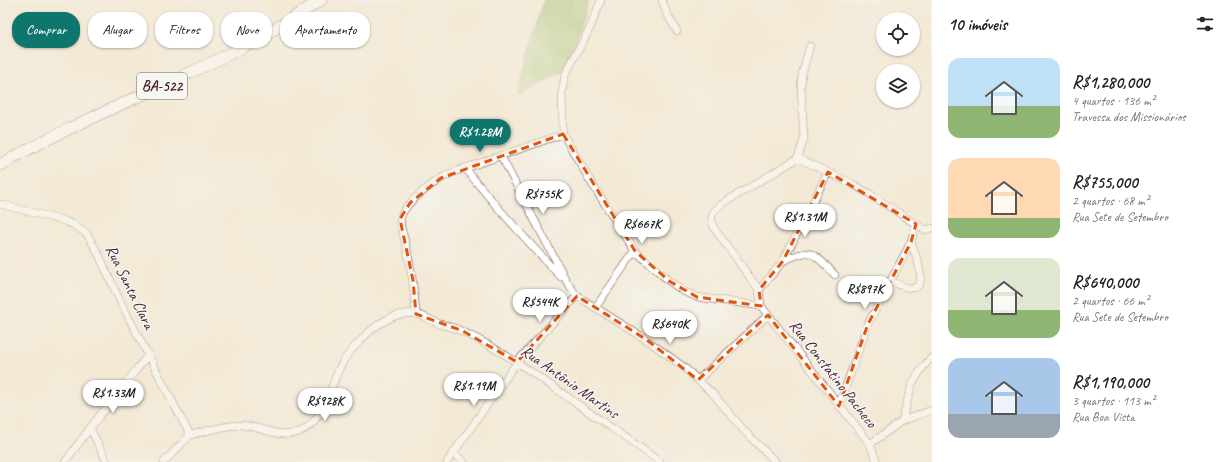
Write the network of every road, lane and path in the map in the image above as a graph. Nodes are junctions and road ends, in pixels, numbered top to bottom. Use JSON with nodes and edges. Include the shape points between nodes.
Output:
{"nodes":[{"id":1,"x":321,"y":0,"type":"edge"},
{"id":2,"x":601,"y":0,"type":"edge"},
{"id":3,"x":662,"y":0,"type":"edge"},
{"id":4,"x":677,"y":31,"type":"dead end"},
{"id":5,"x":810,"y":46,"type":"dead end"},
{"id":6,"x":563,"y":134,"type":"junction"},
{"id":7,"x":502,"y":156,"type":"junction"},
{"id":8,"x":798,"y":158,"type":"junction"},
{"id":9,"x":0,"y":165,"type":"edge"},
{"id":10,"x":465,"y":168,"type":"junction"},
{"id":11,"x":828,"y":172,"type":"junction"},
{"id":12,"x":0,"y":204,"type":"edge"},
{"id":13,"x":916,"y":224,"type":"junction"},
{"id":14,"x":932,"y":228,"type":"edge"},
{"id":15,"x":911,"y":242,"type":"junction"},
{"id":16,"x":635,"y":251,"type":"junction"},
{"id":17,"x":783,"y":261,"type":"junction"},
{"id":18,"x":835,"y":275,"type":"dead end"},
{"id":19,"x":890,"y":281,"type":"junction"},
{"id":20,"x":567,"y":282,"type":"junction"},
{"id":21,"x":759,"y":290,"type":"junction"},
{"id":22,"x":577,"y":296,"type":"junction"},
{"id":23,"x":761,"y":306,"type":"junction"},
{"id":24,"x":595,"y":308,"type":"junction"},
{"id":25,"x":416,"y":314,"type":"junction"},
{"id":26,"x":768,"y":315,"type":"junction"},
{"id":27,"x":148,"y":355,"type":"junction"},
{"id":28,"x":932,"y":357,"type":"edge"},
{"id":29,"x":517,"y":362,"type":"junction"},
{"id":30,"x":698,"y":380,"type":"junction"},
{"id":31,"x":840,"y":406,"type":"junction"},
{"id":32,"x":932,"y":410,"type":"edge"},
{"id":33,"x":902,"y":421,"type":"junction"},
{"id":34,"x":90,"y":428,"type":"junction"},
{"id":35,"x":190,"y":435,"type":"junction"},
{"id":36,"x":870,"y":444,"type":"junction"},
{"id":37,"x":453,"y":453,"type":"junction"},
{"id":38,"x":65,"y":462,"type":"edge"},
{"id":39,"x":107,"y":462,"type":"edge"},
{"id":40,"x":164,"y":462,"type":"edge"},
{"id":41,"x":447,"y":462,"type":"edge"},
{"id":42,"x":464,"y":462,"type":"edge"},
{"id":43,"x":660,"y":462,"type":"edge"},
{"id":44,"x":776,"y":462,"type":"edge"},
{"id":45,"x":877,"y":462,"type":"edge"}],
"edges":[{"from":1,"to":9,"type":"main road","number":"BA-522","via":[[244,47],[67,130]]},
{"from":2,"to":6,"type":"street","via":[[565,75],[562,92]]},
{"from":3,"to":4,"type":"street"},
{"from":5,"to":8,"type":"street","via":[[800,87],[804,140]]},
{"from":6,"to":7,"type":"street"},
{"from":6,"to":16,"type":"street","via":[[588,179]]},
{"from":7,"to":10,"type":"street"},
{"from":7,"to":20,"type":"street"},
{"from":8,"to":11,"type":"street"},
{"from":8,"to":21,"type":"street","via":[[714,211],[714,228]]},
{"from":10,"to":20,"type":"street"},
{"from":10,"to":25,"type":"street","via":[[441,178],[418,196],[401,215],[400,226],[408,251]]},
{"from":11,"to":13,"type":"street","via":[[870,194]]},
{"from":11,"to":17,"type":"street"},
{"from":12,"to":27,"type":"street","name":"Rua Santa Clara","via":[[65,221],[86,234]]},
{"from":13,"to":14,"type":"street","via":[[925,230]]},
{"from":13,"to":15,"type":"street"},
{"from":15,"to":19,"type":"street"},
{"from":15,"to":19,"type":"street","via":[[918,262],[921,280],[919,284],[915,288],[910,288]]},
{"from":16,"to":23,"type":"street","via":[[683,291],[697,297]]},
{"from":16,"to":24,"type":"street"},
{"from":17,"to":18,"type":"street","via":[[801,254],[810,254]]},
{"from":17,"to":21,"type":"street"},
{"from":19,"to":31,"type":"street","via":[[868,324]]},
{"from":20,"to":22,"type":"street"},
{"from":21,"to":23,"type":"street"},
{"from":22,"to":24,"type":"street"},
{"from":22,"to":29,"type":"street"},
{"from":23,"to":26,"type":"street","name":"Rua Constatino Pacheco"},
{"from":24,"to":30,"type":"street","via":[[647,340]]},
{"from":25,"to":29,"type":"street","name":"Rua Antônio Martins","via":[[463,331]]},
{"from":25,"to":35,"type":"street","via":[[401,314],[390,318],[363,337],[340,366],[320,413],[308,428],[298,433],[281,434],[239,425]]},
{"from":26,"to":30,"type":"street"},
{"from":26,"to":31,"type":"street","name":"Rua Constatino Pacheco"},
{"from":27,"to":34,"type":"street"},
{"from":27,"to":35,"type":"street","name":"Rua Santa Clara"},
{"from":28,"to":33,"type":"street","via":[[912,384]]},
{"from":29,"to":37,"type":"street"},
{"from":29,"to":43,"type":"street","name":"Rua Antônio Martins"},
{"from":30,"to":44,"type":"street"},
{"from":31,"to":36,"type":"street","name":"Rua Constatino Pacheco"},
{"from":32,"to":33,"type":"street"},
{"from":33,"to":36,"type":"street"},
{"from":34,"to":38,"type":"street"},
{"from":34,"to":39,"type":"street"},
{"from":35,"to":40,"type":"street"},
{"from":36,"to":45,"type":"street","name":"Rua Constatino Pacheco"},
{"from":37,"to":41,"type":"street"},
{"from":37,"to":42,"type":"street"}]}
